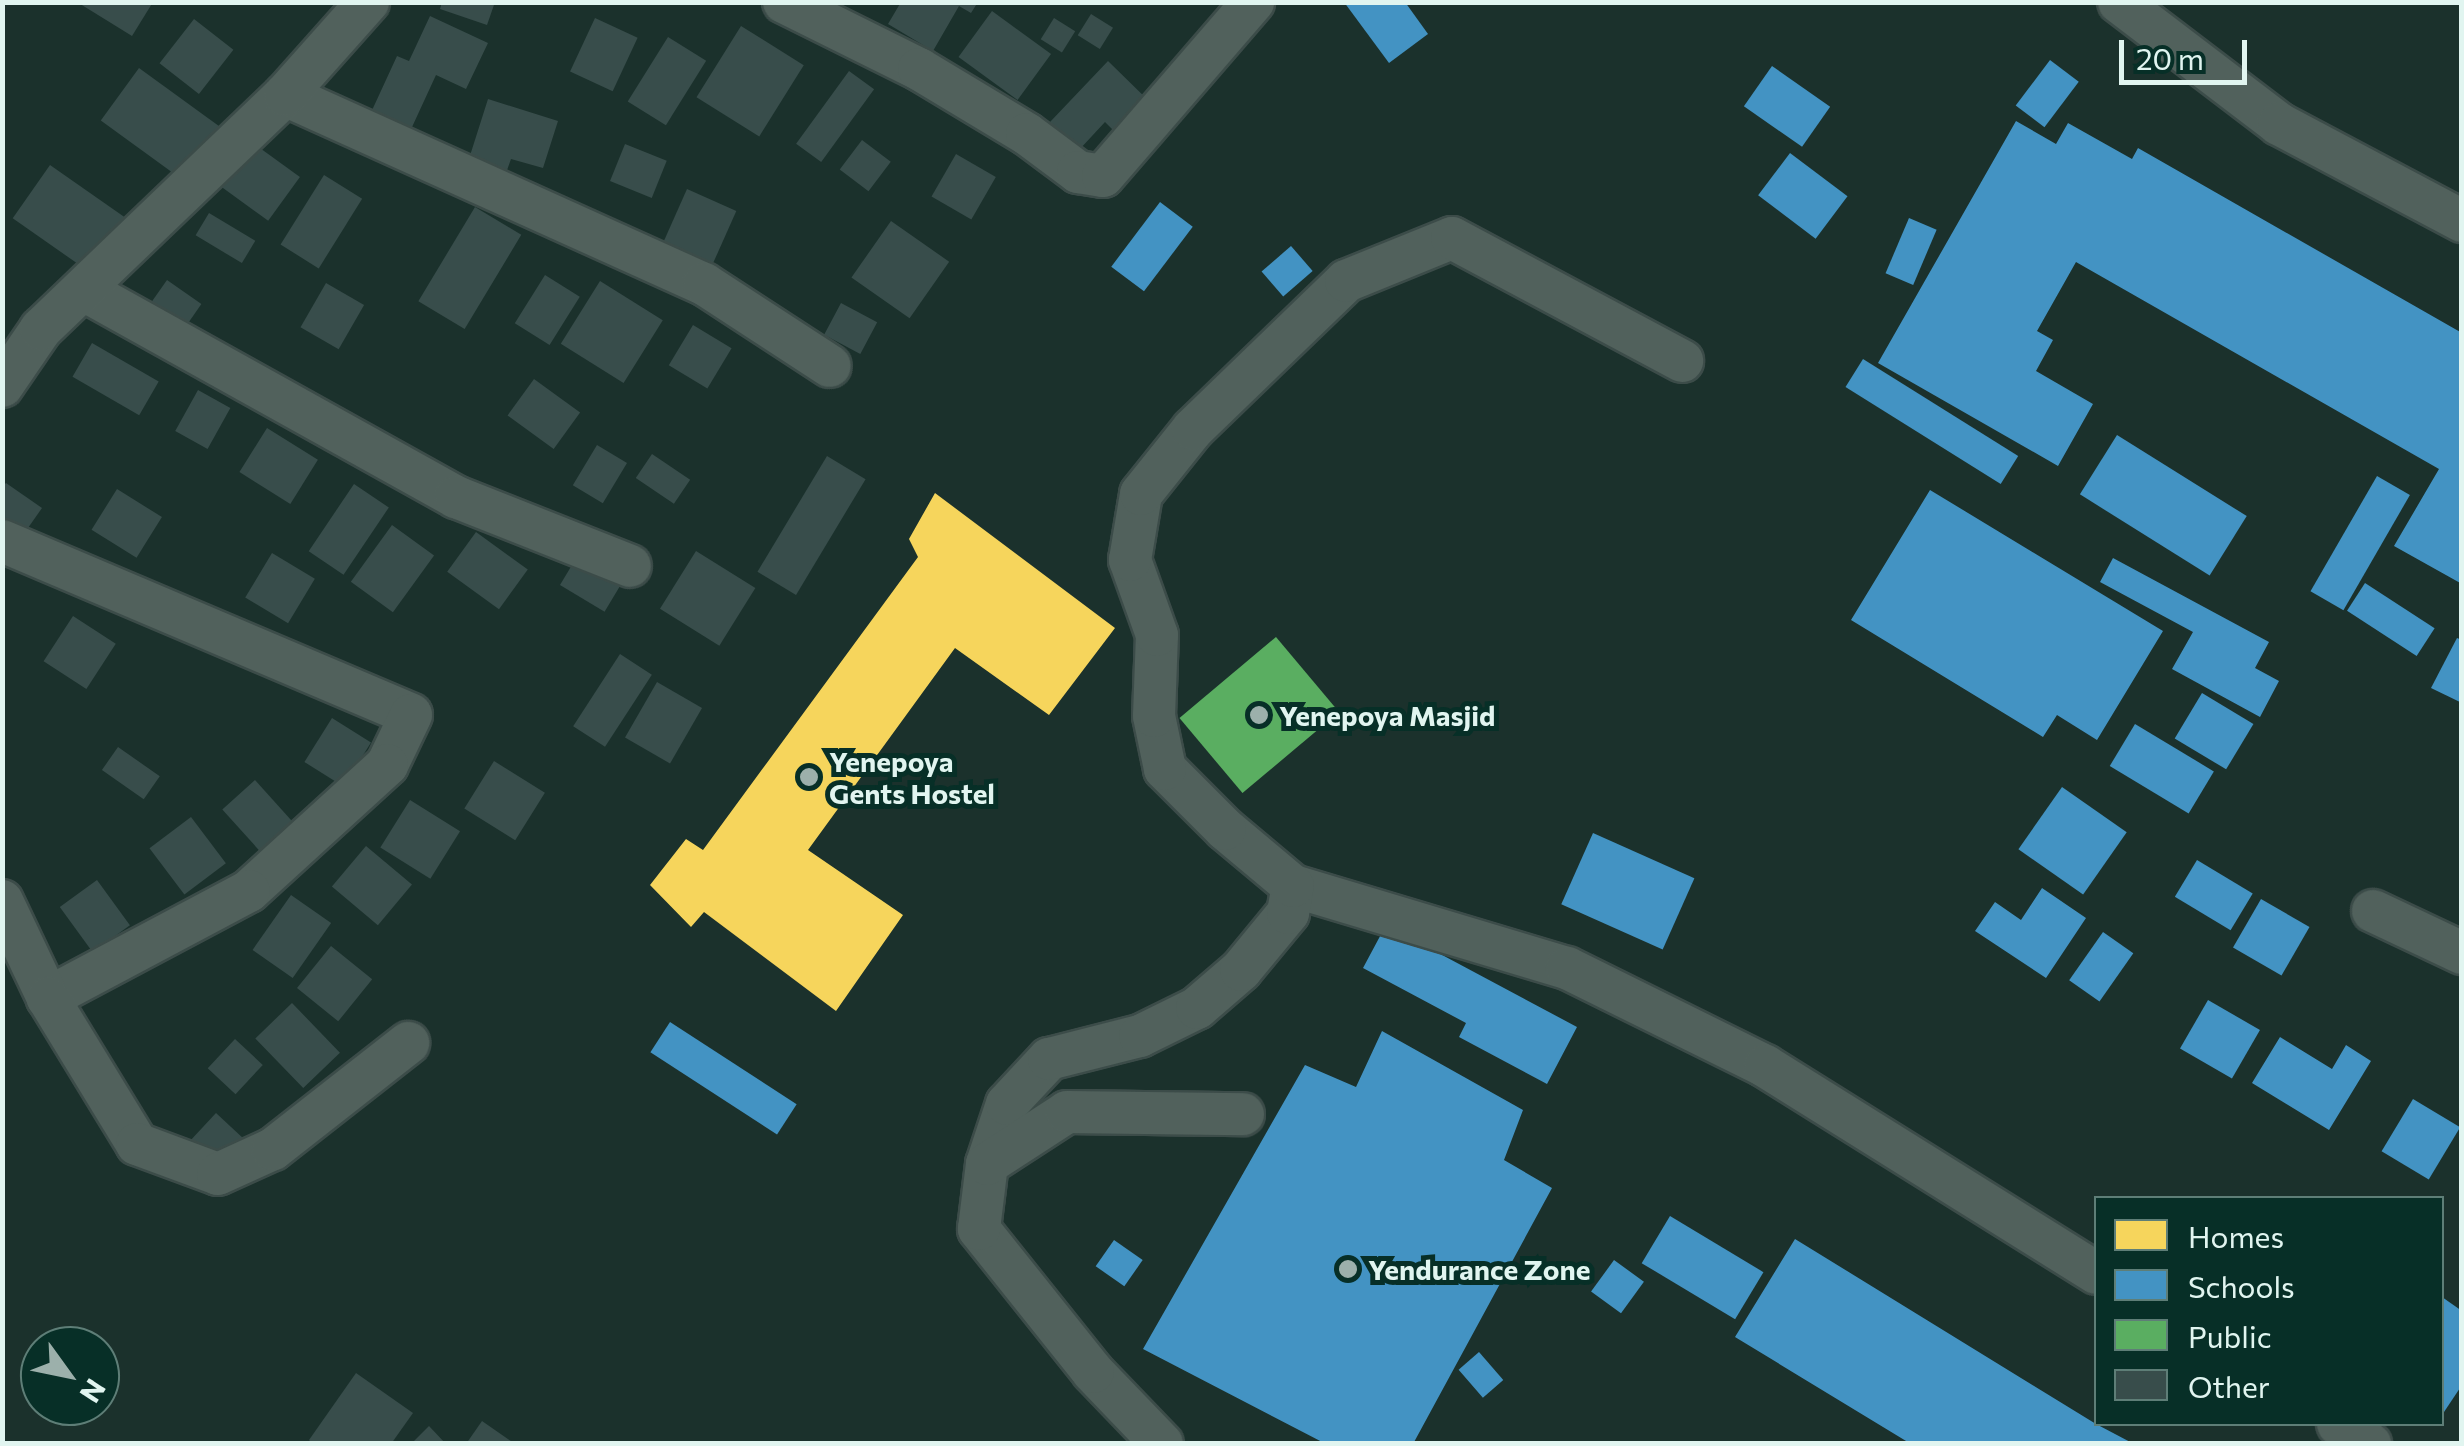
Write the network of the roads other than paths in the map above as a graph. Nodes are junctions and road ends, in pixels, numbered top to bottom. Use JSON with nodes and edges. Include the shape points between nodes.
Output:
{"nodes":[{"id":1,"x":368,"y":2,"type":"edge"},
{"id":2,"x":784,"y":2,"type":"edge"},
{"id":3,"x":1253,"y":2,"type":"edge"},
{"id":4,"x":2120,"y":2,"type":"edge"},
{"id":5,"x":284,"y":96,"type":"junction"},
{"id":6,"x":2462,"y":221,"type":"edge"},
{"id":7,"x":84,"y":290,"type":"junction"},
{"id":8,"x":1682,"y":360,"type":"dead end"},
{"id":9,"x":830,"y":366,"type":"dead end"},
{"id":10,"x":2,"y":386,"type":"edge"},
{"id":11,"x":2,"y":541,"type":"edge"},
{"id":12,"x":630,"y":566,"type":"dead end"},
{"id":13,"x":1293,"y":886,"type":"junction"},
{"id":14,"x":2,"y":901,"type":"edge"},
{"id":15,"x":2373,"y":910,"type":"dead end"},
{"id":16,"x":2462,"y":953,"type":"edge"},
{"id":17,"x":48,"y":998,"type":"junction"},
{"id":18,"x":408,"y":1042,"type":"dead end"},
{"id":19,"x":1243,"y":1114,"type":"dead end"},
{"id":20,"x":987,"y":1164,"type":"junction"},
{"id":21,"x":2094,"y":1272,"type":"edge"},
{"id":22,"x":2341,"y":1426,"type":"edge"},
{"id":23,"x":1162,"y":1444,"type":"edge"},
{"id":24,"x":2370,"y":1444,"type":"edge"}],
"edges":[{"from":1,"to":5,"type":"street"},
{"from":2,"to":3,"type":"street","via":[[919,69],[1078,172],[1103,176]]},
{"from":4,"to":6,"type":"street","via":[[2279,124]]},
{"from":5,"to":7,"type":"street"},
{"from":5,"to":9,"type":"street","via":[[704,284]]},
{"from":7,"to":10,"type":"street","via":[[41,329]]},
{"from":7,"to":12,"type":"street","via":[[456,497]]},
{"from":8,"to":13,"type":"street","via":[[1452,238],[1346,281],[1192,429],[1140,494],[1130,560],[1157,635],[1154,716],[1165,769]]},
{"from":11,"to":17,"type":"street","via":[[411,715],[387,765],[249,890]]},
{"from":13,"to":20,"type":"street","via":[[1288,913],[1242,970],[1197,1008],[1140,1036],[1050,1059],[1007,1104]]},
{"from":13,"to":21,"type":"street","via":[[1567,968],[1765,1066]]},
{"from":14,"to":17,"type":"street"},
{"from":15,"to":16,"type":"street"},
{"from":17,"to":18,"type":"street","via":[[137,1144],[218,1174],[273,1148]]},
{"from":19,"to":20,"type":"street","via":[[1067,1112]]},
{"from":20,"to":23,"type":"street","via":[[979,1229],[1093,1372]]},
{"from":22,"to":24,"type":"street"}]}
